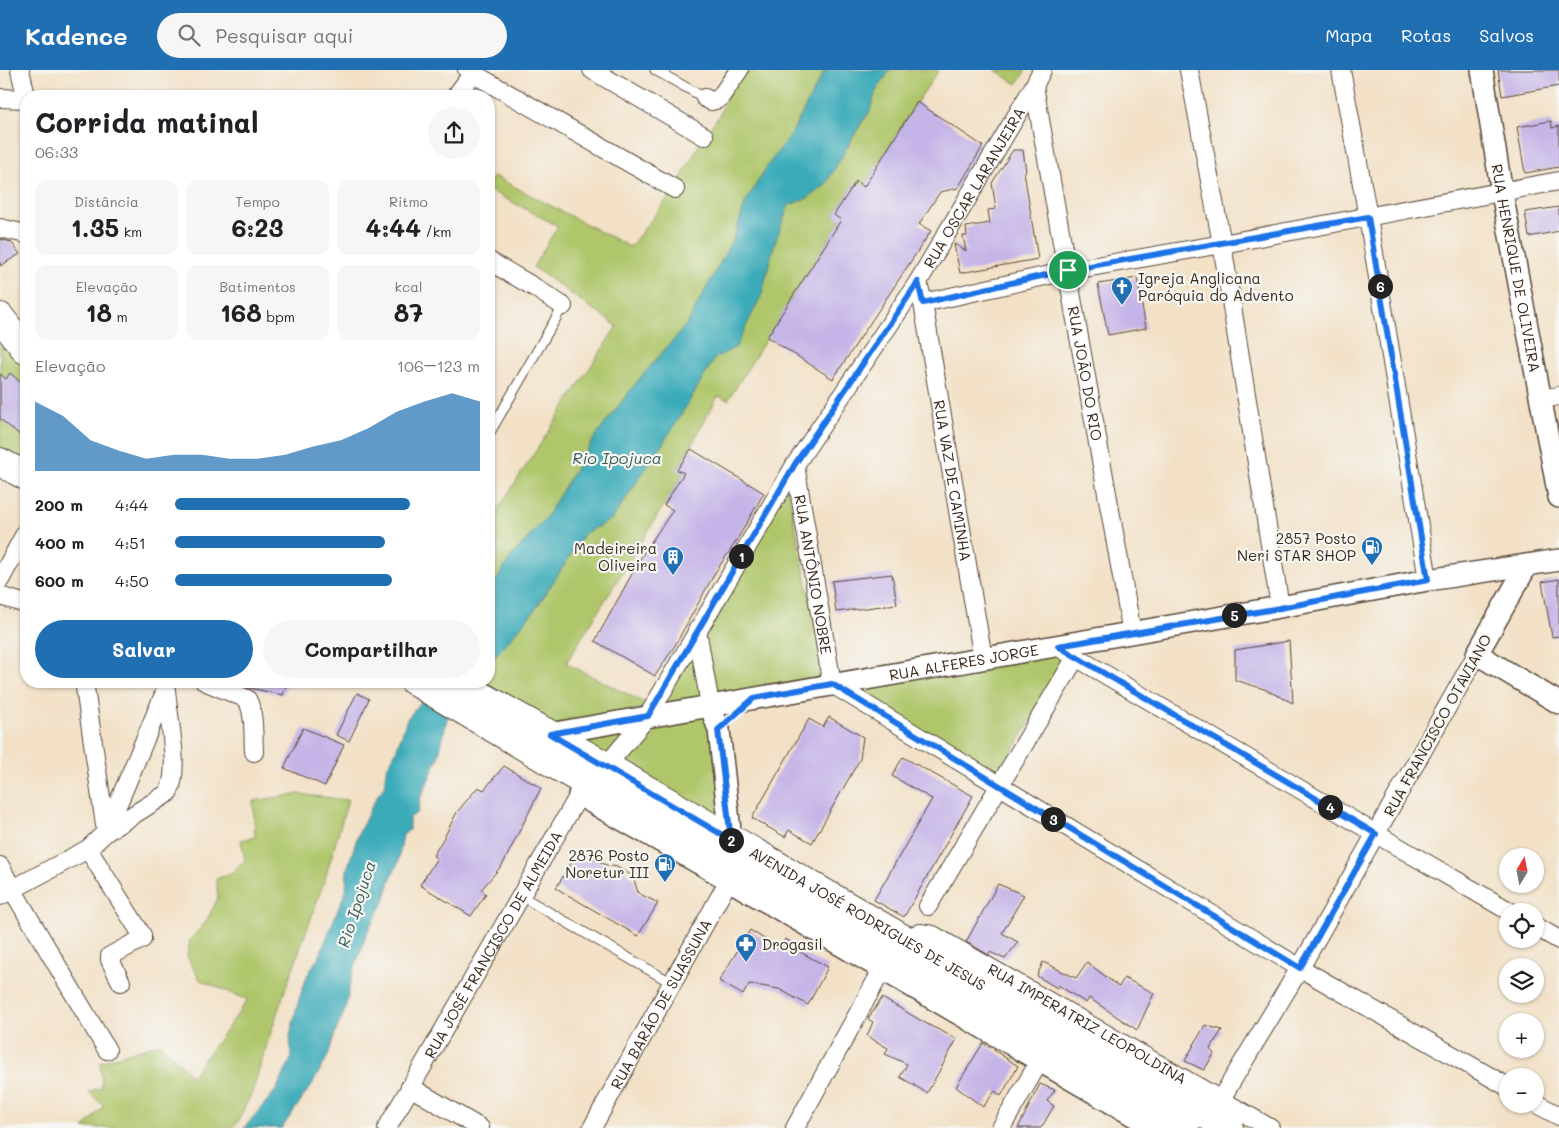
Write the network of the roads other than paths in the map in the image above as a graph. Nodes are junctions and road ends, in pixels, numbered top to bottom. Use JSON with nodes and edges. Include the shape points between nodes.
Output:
{"nodes":[{"id":1,"x":20,"y":70,"type":"edge"},
{"id":2,"x":592,"y":70,"type":"edge"},
{"id":3,"x":655,"y":70,"type":"edge"},
{"id":4,"x":739,"y":70,"type":"edge"},
{"id":5,"x":1190,"y":70,"type":"edge"},
{"id":6,"x":1341,"y":70,"type":"edge"},
{"id":7,"x":1482,"y":70,"type":"edge"},
{"id":8,"x":472,"y":71,"type":"edge"},
{"id":9,"x":1038,"y":78,"type":"edge"},
{"id":10,"x":24,"y":90,"type":"edge"},
{"id":11,"x":460,"y":90,"type":"edge"},
{"id":12,"x":0,"y":98,"type":"edge"},
{"id":13,"x":20,"y":98,"type":"edge"},
{"id":14,"x":705,"y":98,"type":"joint"},
{"id":15,"x":704,"y":136,"type":"dead end"},
{"id":16,"x":1559,"y":181,"type":"edge"},
{"id":17,"x":675,"y":189,"type":"dead end"},
{"id":18,"x":1502,"y":193,"type":"junction"},
{"id":19,"x":1368,"y":217,"type":"junction"},
{"id":20,"x":0,"y":228,"type":"edge"},
{"id":21,"x":20,"y":233,"type":"edge"},
{"id":22,"x":1222,"y":244,"type":"junction"},
{"id":23,"x":495,"y":264,"type":"edge"},
{"id":24,"x":1068,"y":270,"type":"junction"},
{"id":25,"x":918,"y":282,"type":"junction"},
{"id":26,"x":923,"y":303,"type":"junction"},
{"id":27,"x":563,"y":306,"type":"joint"},
{"id":28,"x":0,"y":317,"type":"edge"},
{"id":29,"x":20,"y":342,"type":"edge"},
{"id":30,"x":1550,"y":397,"type":"edge"},
{"id":31,"x":495,"y":424,"type":"edge"},
{"id":32,"x":0,"y":462,"type":"edge"},
{"id":33,"x":795,"y":464,"type":"junction"},
{"id":34,"x":20,"y":473,"type":"edge"},
{"id":35,"x":1559,"y":497,"type":"edge"},
{"id":36,"x":20,"y":543,"type":"edge"},
{"id":37,"x":1559,"y":560,"type":"edge"},
{"id":38,"x":1527,"y":565,"type":"junction"},
{"id":39,"x":0,"y":580,"type":"edge"},
{"id":40,"x":1428,"y":580,"type":"junction"},
{"id":41,"x":0,"y":596,"type":"edge"},
{"id":42,"x":20,"y":602,"type":"edge"},
{"id":43,"x":1280,"y":608,"type":"junction"},
{"id":44,"x":697,"y":630,"type":"junction"},
{"id":45,"x":1132,"y":633,"type":"junction"},
{"id":46,"x":1058,"y":646,"type":"junction"},
{"id":47,"x":1477,"y":654,"type":"junction"},
{"id":48,"x":1076,"y":657,"type":"junction"},
{"id":49,"x":983,"y":659,"type":"junction"},
{"id":50,"x":832,"y":684,"type":"junction"},
{"id":51,"x":85,"y":688,"type":"edge"},
{"id":52,"x":166,"y":688,"type":"edge"},
{"id":53,"x":167,"y":688,"type":"edge"},
{"id":54,"x":221,"y":688,"type":"edge"},
{"id":55,"x":429,"y":688,"type":"edge"},
{"id":56,"x":464,"y":688,"type":"edge"},
{"id":57,"x":754,"y":698,"type":"junction"},
{"id":58,"x":1559,"y":703,"type":"edge"},
{"id":59,"x":710,"y":705,"type":"junction"},
{"id":60,"x":648,"y":716,"type":"junction"},
{"id":61,"x":511,"y":726,"type":"junction"},
{"id":62,"x":718,"y":730,"type":"junction"},
{"id":63,"x":550,"y":734,"type":"junction"},
{"id":64,"x":254,"y":752,"type":"dead end"},
{"id":65,"x":590,"y":781,"type":"junction"},
{"id":66,"x":999,"y":787,"type":"junction"},
{"id":67,"x":106,"y":832,"type":"junction"},
{"id":68,"x":1376,"y":834,"type":"junction"},
{"id":69,"x":88,"y":849,"type":"junction"},
{"id":70,"x":730,"y":861,"type":"junction"},
{"id":71,"x":0,"y":866,"type":"edge"},
{"id":72,"x":6,"y":893,"type":"edge"},
{"id":73,"x":521,"y":896,"type":"junction"},
{"id":74,"x":1499,"y":905,"type":"edge"},
{"id":75,"x":928,"y":906,"type":"dead end"},
{"id":76,"x":1544,"y":931,"type":"edge"},
{"id":77,"x":1559,"y":940,"type":"edge"},
{"id":78,"x":1300,"y":968,"type":"junction"},
{"id":79,"x":882,"y":970,"type":"junction"},
{"id":80,"x":121,"y":982,"type":"dead end"},
{"id":81,"x":672,"y":983,"type":"junction"},
{"id":82,"x":107,"y":1050,"type":"dead end"},
{"id":83,"x":1039,"y":1062,"type":"junction"},
{"id":84,"x":1499,"y":1082,"type":"edge"},
{"id":85,"x":410,"y":1088,"type":"junction"},
{"id":86,"x":1544,"y":1107,"type":"edge"},
{"id":87,"x":1220,"y":1115,"type":"edge"},
{"id":88,"x":1559,"y":1116,"type":"edge"},
{"id":89,"x":387,"y":1128,"type":"edge"},
{"id":90,"x":480,"y":1128,"type":"edge"},
{"id":91,"x":592,"y":1128,"type":"edge"},
{"id":92,"x":796,"y":1128,"type":"edge"},
{"id":93,"x":1001,"y":1128,"type":"edge"},
{"id":94,"x":1155,"y":1128,"type":"edge"},
{"id":95,"x":1185,"y":1128,"type":"edge"},
{"id":96,"x":1270,"y":1128,"type":"edge"}],
"edges":[{"from":1,"to":10,"type":"street"},
{"from":2,"to":15,"type":"street"},
{"from":3,"to":14,"type":"lane"},
{"from":4,"to":14,"type":"street","via":[[719,99],[711,101]]},
{"from":5,"to":22,"type":"street"},
{"from":6,"to":19,"type":"street"},
{"from":7,"to":18,"type":"street","name":"RUA HENRIQUE DE OLIVEIRA"},
{"from":8,"to":11,"type":"street"},
{"from":8,"to":17,"type":"street"},
{"from":9,"to":24,"type":"street","name":"RUA JOÃO DO RIO"},
{"from":9,"to":25,"type":"street","name":"RUA OSCAR LARANJEIRA"},
{"from":12,"to":13,"type":"street"},
{"from":16,"to":18,"type":"street"},
{"from":18,"to":19,"type":"street"},
{"from":18,"to":30,"type":"street","name":"RUA HENRIQUE DE OLIVEIRA"},
{"from":19,"to":22,"type":"street"},
{"from":19,"to":40,"type":"street"},
{"from":20,"to":21,"type":"street"},
{"from":22,"to":24,"type":"street"},
{"from":22,"to":43,"type":"street"},
{"from":23,"to":27,"type":"street"},
{"from":24,"to":26,"type":"street"},
{"from":24,"to":45,"type":"street","name":"RUA JOÃO DO RIO"},
{"from":25,"to":26,"type":"street","name":"RUA VAZ DE CAMINHA"},
{"from":25,"to":33,"type":"street","name":"RUA OSCAR LARANJEIRA"},
{"from":26,"to":49,"type":"street","name":"RUA VAZ DE CAMINHA"},
{"from":27,"to":31,"type":"lane"},
{"from":28,"to":29,"type":"main road"},
{"from":30,"to":35,"type":"street","name":"RUA HENRIQUE DE OLIVEIRA"},
{"from":32,"to":34,"type":"main road"},
{"from":33,"to":44,"type":"street","name":"RUA OSCAR LARANJEIRA"},
{"from":33,"to":50,"type":"street","name":"RUA ANTÔNIO NOBRE"},
{"from":36,"to":39,"type":"street"},
{"from":37,"to":38,"type":"street","name":"RUA ALFERES JORGE"},
{"from":38,"to":40,"type":"street","name":"RUA ALFERES JORGE"},
{"from":38,"to":47,"type":"street","name":"RUA FRANCISCO OTAVIANO"},
{"from":40,"to":43,"type":"street","name":"RUA ALFERES JORGE"},
{"from":41,"to":42,"type":"street"},
{"from":43,"to":45,"type":"street","name":"RUA ALFERES JORGE"},
{"from":44,"to":59,"type":"street"},
{"from":44,"to":60,"type":"street","name":"RUA OSCAR LARANJEIRA"},
{"from":45,"to":46,"type":"street","name":"RUA ALFERES JORGE"},
{"from":46,"to":48,"type":"street"},
{"from":46,"to":49,"type":"street","name":"RUA ALFERES JORGE"},
{"from":47,"to":58,"type":"street"},
{"from":47,"to":68,"type":"street","name":"RUA FRANCISCO OTAVIANO"},
{"from":48,"to":66,"type":"street"},
{"from":48,"to":68,"type":"street"},
{"from":49,"to":50,"type":"street","name":"RUA ALFERES JORGE"},
{"from":50,"to":57,"type":"street","name":"RUA ALFERES JORGE"},
{"from":50,"to":66,"type":"street"},
{"from":51,"to":67,"type":"street"},
{"from":52,"to":67,"type":"street"},
{"from":53,"to":67,"type":"street","via":[[174,772],[172,787],[168,793]]},
{"from":54,"to":64,"type":"street","via":[[247,699],[252,717]]},
{"from":55,"to":61,"type":"main road","name":"AVENIDA JOSÉ RODRIGUES DE JESUS"},
{"from":56,"to":61,"type":"main road","name":"AVENIDA JOSÉ RODRIGUES DE JESUS"},
{"from":57,"to":59,"type":"street","name":"RUA ALFERES JORGE"},
{"from":57,"to":62,"type":"street"},
{"from":59,"to":60,"type":"street","name":"RUA ALFERES JORGE"},
{"from":59,"to":62,"type":"street"},
{"from":60,"to":63,"type":"street","name":"RUA ALFERES JORGE"},
{"from":60,"to":65,"type":"street","name":"RUA OSCAR LARANJEIRA"},
{"from":61,"to":63,"type":"main road","name":"AVENIDA JOSÉ RODRIGUES DE JESUS"},
{"from":61,"to":65,"type":"main road","name":"AVENIDA JOSÉ RODRIGUES DE JESUS"},
{"from":62,"to":70,"type":"street"},
{"from":63,"to":65,"type":"main road","name":"AVENIDA JOSÉ RODRIGUES DE JESUS"},
{"from":65,"to":70,"type":"main road","name":"AVENIDA JOSÉ RODRIGUES DE JESUS"},
{"from":65,"to":73,"type":"street","name":"RUA JOSÉ FRANCISCO DE ALMEIDA"},
{"from":66,"to":75,"type":"street"},
{"from":66,"to":78,"type":"street"},
{"from":67,"to":69,"type":"street"},
{"from":68,"to":74,"type":"street"},
{"from":68,"to":78,"type":"street","name":"RUA FRANCISCO OTAVIANO"},
{"from":69,"to":72,"type":"street"},
{"from":69,"to":80,"type":"street","via":[[142,934],[142,939],[110,956]]},
{"from":70,"to":79,"type":"street","name":"AVENIDA JOSÉ RODRIGUES DE JESUS"},
{"from":70,"to":81,"type":"street","name":"RUA BARÃO DE SUASSUNA"},
{"from":70,"to":87,"type":"main road","name":"AVENIDA JOSÉ RODRIGUES DE JESUS","via":[[902,939]]},
{"from":70,"to":95,"type":"main road","name":"AVENIDA JOSÉ RODRIGUES DE JESUS"},
{"from":71,"to":72,"type":"street"},
{"from":72,"to":82,"type":"street"},
{"from":73,"to":81,"type":"lane"},
{"from":73,"to":85,"type":"street","name":"RUA JOSÉ FRANCISCO DE ALMEIDA"},
{"from":76,"to":77,"type":"street"},
{"from":78,"to":84,"type":"street"},
{"from":78,"to":87,"type":"street","name":"RUA FRANCISCO OTAVIANO"},
{"from":79,"to":83,"type":"street","name":"AVENIDA JOSÉ RODRIGUES DE JESUS"},
{"from":79,"to":92,"type":"street"},
{"from":81,"to":91,"type":"street","name":"RUA BARÃO DE SUASSUNA"},
{"from":83,"to":93,"type":"street"},
{"from":83,"to":94,"type":"street","name":"AVENIDA JOSÉ RODRIGUES DE JESUS"},
{"from":85,"to":89,"type":"street","name":"RUA JOSÉ FRANCISCO DE ALMEIDA"},
{"from":85,"to":90,"type":"street"},
{"from":86,"to":88,"type":"street"},
{"from":87,"to":96,"type":"street"}]}
